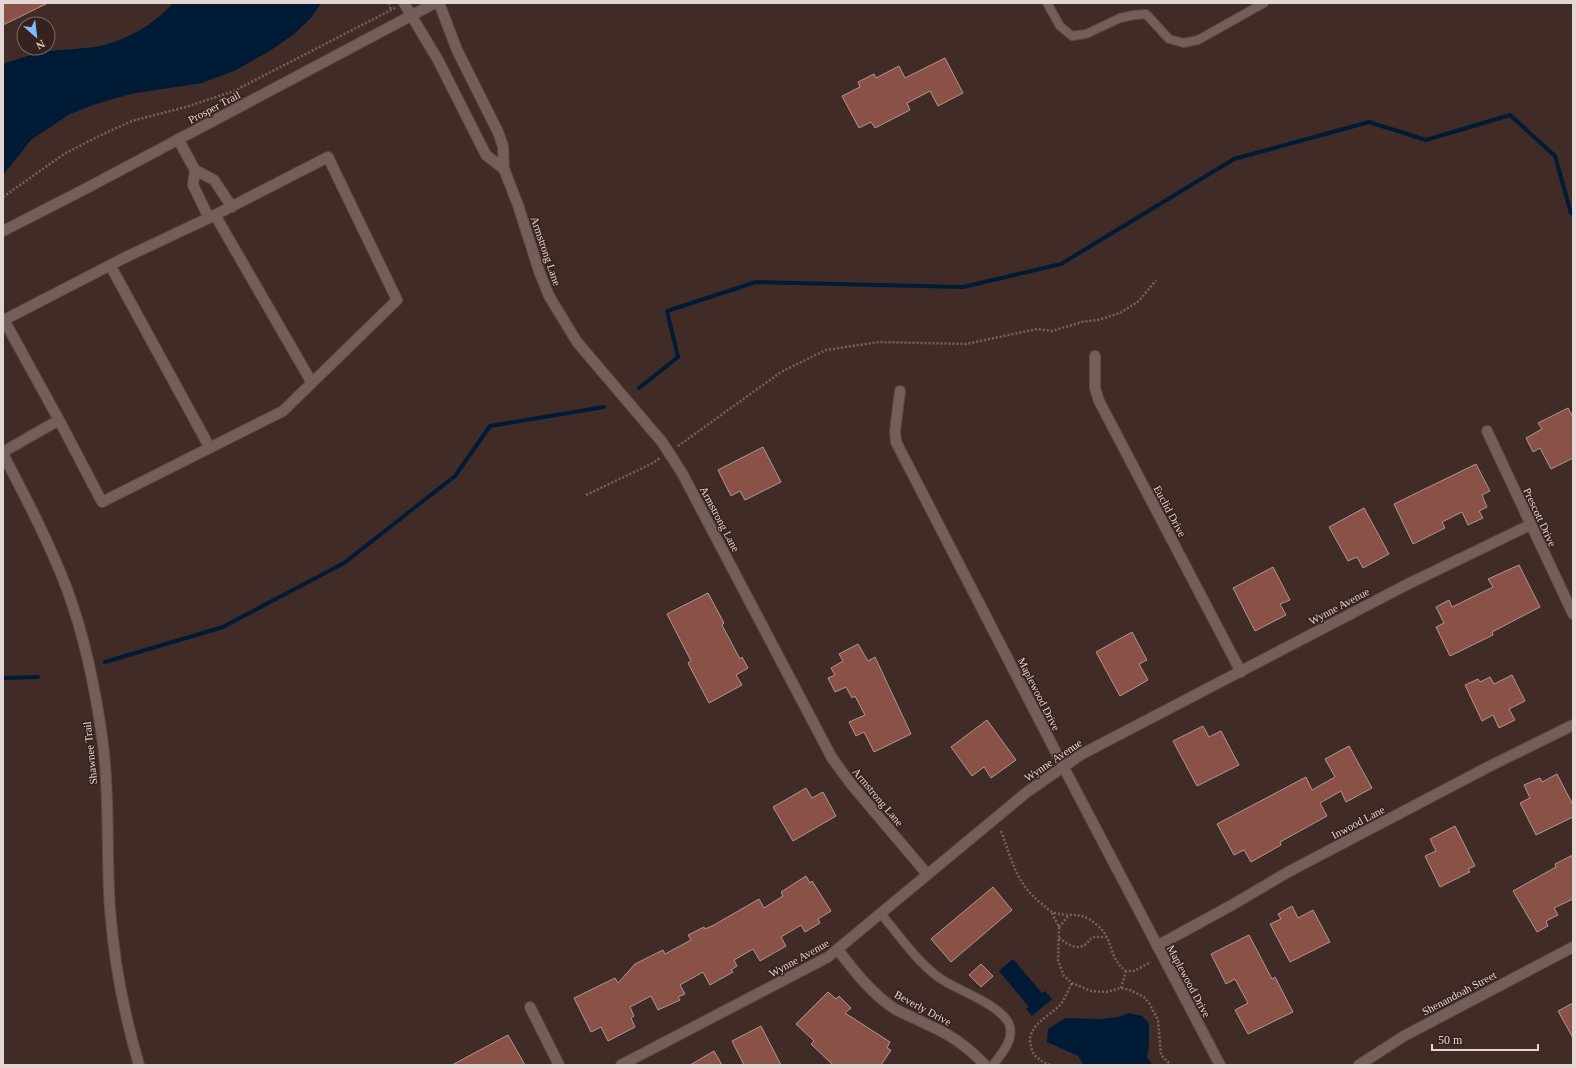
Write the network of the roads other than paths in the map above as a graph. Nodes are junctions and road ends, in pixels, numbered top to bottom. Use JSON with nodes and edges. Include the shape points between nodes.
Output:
{"nodes":[{"id":1,"x":435,"y":3,"type":"edge"},
{"id":2,"x":439,"y":3,"type":"edge"},
{"id":3,"x":1047,"y":3,"type":"edge"},
{"id":4,"x":1264,"y":3,"type":"edge"},
{"id":5,"x":400,"y":5,"type":"edge"},
{"id":6,"x":411,"y":16,"type":"junction"},
{"id":7,"x":178,"y":139,"type":"junction"},
{"id":8,"x":504,"y":169,"type":"junction"},
{"id":9,"x":195,"y":170,"type":"junction"},
{"id":10,"x":232,"y":207,"type":"junction"},
{"id":11,"x":212,"y":217,"type":"junction"},
{"id":12,"x":3,"y":231,"type":"edge"},
{"id":13,"x":110,"y":266,"type":"junction"},
{"id":14,"x":1095,"y":356,"type":"dead end"},
{"id":15,"x":312,"y":383,"type":"junction"},
{"id":16,"x":900,"y":391,"type":"dead end"},
{"id":17,"x":59,"y":420,"type":"junction"},
{"id":18,"x":1487,"y":430,"type":"dead end"},
{"id":19,"x":210,"y":448,"type":"junction"},
{"id":20,"x":3,"y":453,"type":"edge"},
{"id":21,"x":1530,"y":525,"type":"junction"},
{"id":22,"x":1573,"y":614,"type":"edge"},
{"id":23,"x":1241,"y":672,"type":"junction"},
{"id":24,"x":1573,"y":725,"type":"edge"},
{"id":25,"x":1063,"y":766,"type":"junction"},
{"id":26,"x":927,"y":874,"type":"junction"},
{"id":27,"x":881,"y":914,"type":"junction"},
{"id":28,"x":1157,"y":946,"type":"junction"},
{"id":29,"x":1573,"y":946,"type":"edge"},
{"id":30,"x":838,"y":950,"type":"junction"},
{"id":31,"x":530,"y":1007,"type":"dead end"},
{"id":32,"x":139,"y":1065,"type":"edge"},
{"id":33,"x":559,"y":1065,"type":"edge"},
{"id":34,"x":622,"y":1065,"type":"edge"},
{"id":35,"x":985,"y":1065,"type":"edge"},
{"id":36,"x":993,"y":1065,"type":"edge"},
{"id":37,"x":1220,"y":1065,"type":"edge"},
{"id":38,"x":1359,"y":1065,"type":"edge"}],
"edges":[{"from":1,"to":6,"type":"street","name":"Prosper Trail"},
{"from":2,"to":8,"type":"street","name":"Armstrong Lane","via":[[457,50],[504,146]]},
{"from":3,"to":4,"type":"lane","via":[[1060,26],[1072,36],[1086,34],[1120,18],[1146,14],[1169,39],[1184,43],[1198,40]]},
{"from":5,"to":6,"type":"street"},
{"from":6,"to":7,"type":"street","name":"Prosper Trail"},
{"from":6,"to":8,"type":"street","via":[[438,60],[486,156]]},
{"from":7,"to":9,"type":"street"},
{"from":7,"to":12,"type":"street","name":"Prosper Trail"},
{"from":8,"to":26,"type":"street","name":"Armstrong Lane","via":[[541,277],[561,318],[576,342],[669,452],[832,758],[847,780]]},
{"from":9,"to":10,"type":"street","via":[[214,180]]},
{"from":9,"to":11,"type":"street","via":[[193,185]]},
{"from":10,"to":11,"type":"street"},
{"from":10,"to":15,"type":"street","via":[[328,157],[397,300]]},
{"from":11,"to":13,"type":"street"},
{"from":11,"to":15,"type":"street"},
{"from":13,"to":17,"type":"street","via":[[4,320]]},
{"from":13,"to":19,"type":"street"},
{"from":14,"to":23,"type":"street","name":"Euclid Drive","via":[[1095,388],[1099,401]]},
{"from":15,"to":19,"type":"street","via":[[283,411]]},
{"from":16,"to":25,"type":"street","name":"Maplewood Drive","via":[[896,442]]},
{"from":17,"to":19,"type":"street","via":[[102,502]]},
{"from":17,"to":20,"type":"street"},
{"from":18,"to":21,"type":"street","name":"Prescott Drive"},
{"from":20,"to":32,"type":"street","name":"Shawnee Trail","via":[[59,570],[77,619],[88,662],[104,751],[114,953],[126,1017]]},
{"from":21,"to":22,"type":"street","name":"Prescott Drive"},
{"from":21,"to":23,"type":"street","name":"Wynne Avenue","via":[[1408,584]]},
{"from":23,"to":25,"type":"street","name":"Wynne Avenue","via":[[1132,727]]},
{"from":24,"to":28,"type":"street","name":"Inwood Lane","via":[[1288,872]]},
{"from":25,"to":26,"type":"street","name":"Wynne Avenue"},
{"from":25,"to":28,"type":"street","name":"Maplewood Drive"},
{"from":26,"to":27,"type":"street","name":"Wynne Avenue"},
{"from":27,"to":30,"type":"street","name":"Wynne Avenue"},
{"from":27,"to":36,"type":"lane","via":[[930,971],[1004,1016],[1010,1027],[1010,1040]]},
{"from":28,"to":37,"type":"street","name":"Maplewood Drive"},
{"from":29,"to":38,"type":"street","name":"Shenandoah Street","via":[[1404,1036]]},
{"from":30,"to":34,"type":"street","name":"Wynne Avenue","via":[[813,966]]},
{"from":30,"to":35,"type":"street","name":"Beverly Drive","via":[[864,982],[882,999],[901,1012],[946,1034]]},
{"from":31,"to":33,"type":"street"}]}
